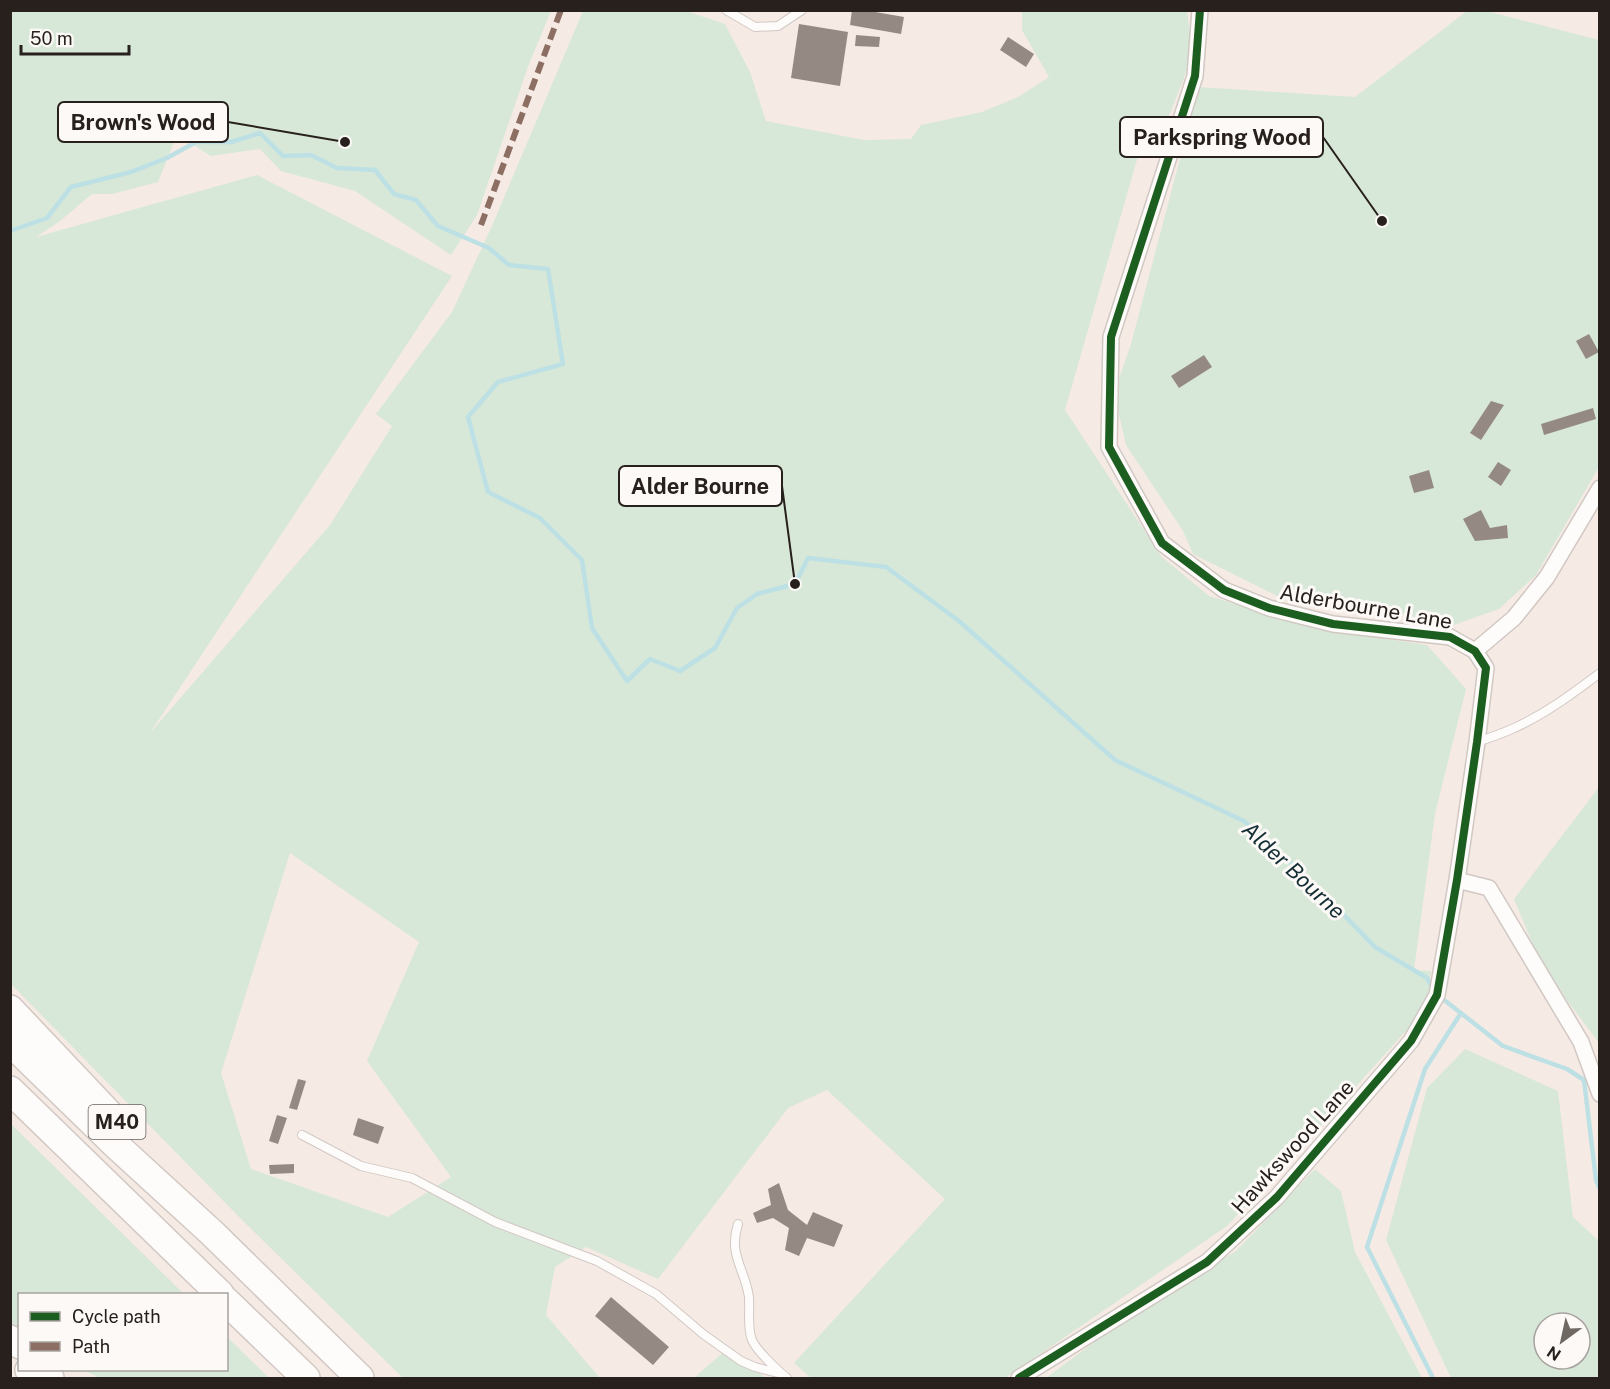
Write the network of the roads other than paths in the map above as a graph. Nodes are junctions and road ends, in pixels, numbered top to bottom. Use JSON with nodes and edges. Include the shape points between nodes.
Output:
{"nodes":[{"id":1,"x":726,"y":10,"type":"edge"},
{"id":2,"x":802,"y":10,"type":"edge"},
{"id":3,"x":1200,"y":10,"type":"edge"},
{"id":4,"x":1599,"y":488,"type":"edge"},
{"id":5,"x":1475,"y":651,"type":"junction"},
{"id":6,"x":1599,"y":673,"type":"edge"},
{"id":7,"x":1477,"y":742,"type":"junction"},
{"id":8,"x":1456,"y":880,"type":"junction"},
{"id":9,"x":10,"y":1009,"type":"edge"},
{"id":10,"x":10,"y":1042,"type":"edge"},
{"id":11,"x":10,"y":1090,"type":"edge"},
{"id":12,"x":1599,"y":1094,"type":"edge"},
{"id":13,"x":302,"y":1135,"type":"dead end"},
{"id":14,"x":738,"y":1224,"type":"dead end"},
{"id":15,"x":213,"y":1233,"type":"junction"},
{"id":16,"x":219,"y":1293,"type":"edge"},
{"id":17,"x":228,"y":1303,"type":"edge"},
{"id":18,"x":32,"y":1371,"type":"edge"},
{"id":19,"x":784,"y":1376,"type":"edge"},
{"id":20,"x":50,"y":1378,"type":"edge"},
{"id":21,"x":306,"y":1378,"type":"edge"},
{"id":22,"x":360,"y":1378,"type":"edge"},
{"id":23,"x":1019,"y":1378,"type":"edge"}],
"edges":[{"from":1,"to":2,"type":"lane","via":[[755,27],[778,26]]},
{"from":3,"to":5,"type":"street","name":"Alderbourne Lane","via":[[1196,76],[1111,337],[1109,447],[1162,543],[1224,590],[1269,608],[1333,624],[1450,637]]},
{"from":4,"to":5,"type":"street","via":[[1547,578],[1514,618]]},
{"from":5,"to":7,"type":"street","name":"Alderbourne Lane","via":[[1485,668]]},
{"from":6,"to":7,"type":"lane","via":[[1545,711],[1513,729]]},
{"from":7,"to":8,"type":"street","name":"Alderbourne Lane"},
{"from":8,"to":12,"type":"street","via":[[1489,888],[1581,1042]]},
{"from":8,"to":23,"type":"street","name":"Hawkswood Lane","via":[[1437,995],[1411,1041],[1277,1197],[1207,1262]]},
{"from":9,"to":15,"type":"highway","number":"M40","via":[[157,1164]]},
{"from":10,"to":15,"type":"highway","number":"M40"},
{"from":11,"to":16,"type":"highway","number":"M40"},
{"from":13,"to":19,"type":"lane","via":[[361,1166],[412,1178],[495,1222],[597,1261],[656,1294],[741,1361]]},
{"from":14,"to":19,"type":"lane","via":[[735,1254],[749,1298],[752,1340]]},
{"from":15,"to":22,"type":"highway","number":"M40"},
{"from":17,"to":21,"type":"highway"},
{"from":18,"to":20,"type":"highway"}]}
